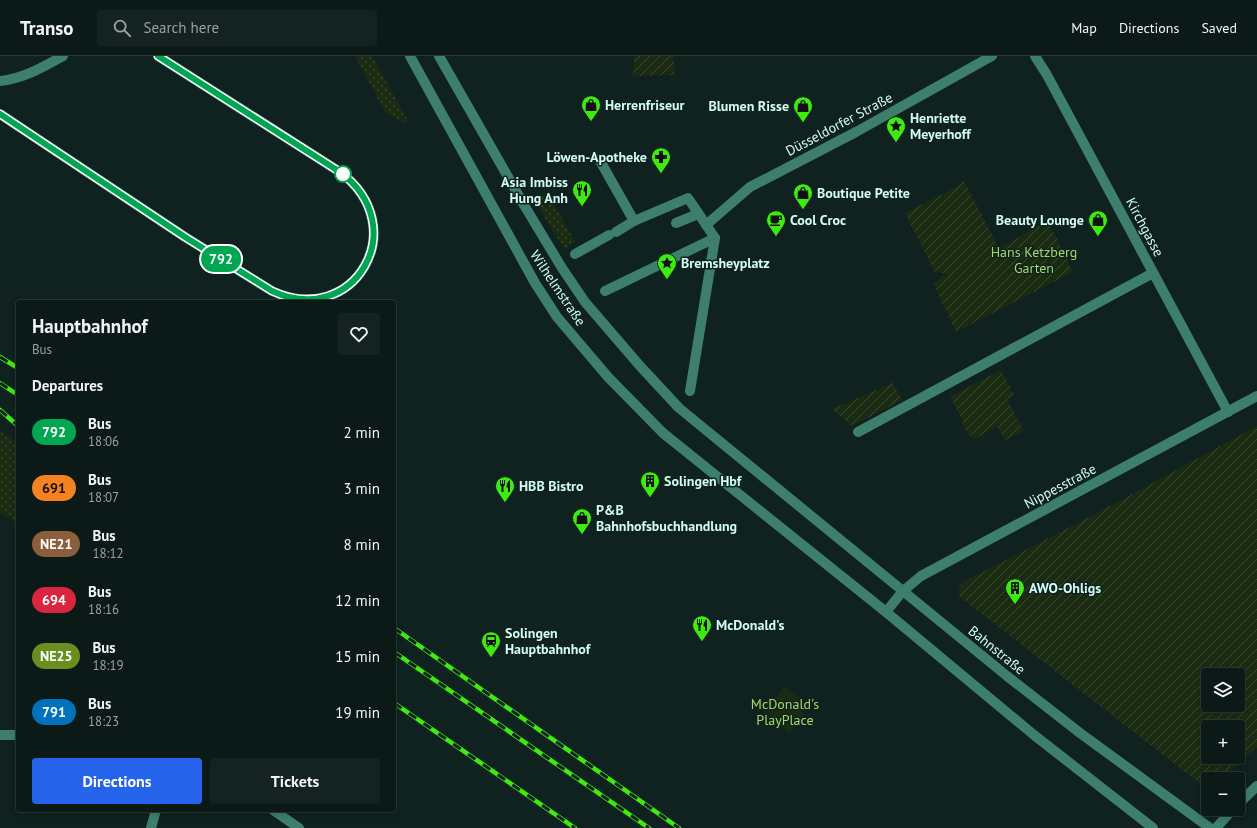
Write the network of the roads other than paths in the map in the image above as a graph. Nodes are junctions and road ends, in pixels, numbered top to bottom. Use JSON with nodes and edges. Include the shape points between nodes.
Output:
{"nodes":[{"id":1,"x":63,"y":56,"type":"edge"},
{"id":2,"x":158,"y":56,"type":"edge"},
{"id":3,"x":410,"y":56,"type":"edge"},
{"id":4,"x":440,"y":56,"type":"edge"},
{"id":5,"x":992,"y":56,"type":"edge"},
{"id":6,"x":1035,"y":56,"type":"edge"},
{"id":7,"x":0,"y":81,"type":"edge"},
{"id":8,"x":0,"y":114,"type":"edge"},
{"id":9,"x":599,"y":159,"type":"dead end"},
{"id":10,"x":698,"y":214,"type":"junction"},
{"id":11,"x":634,"y":221,"type":"junction"},
{"id":12,"x":676,"y":223,"type":"dead end"},
{"id":13,"x":706,"y":225,"type":"junction"},
{"id":14,"x":715,"y":238,"type":"junction"},
{"id":15,"x":575,"y":254,"type":"dead end"},
{"id":16,"x":1153,"y":273,"type":"junction"},
{"id":17,"x":605,"y":291,"type":"dead end"},
{"id":18,"x":690,"y":391,"type":"dead end"},
{"id":19,"x":1257,"y":396,"type":"edge"},
{"id":20,"x":1228,"y":412,"type":"junction"},
{"id":21,"x":858,"y":432,"type":"dead end"},
{"id":22,"x":774,"y":484,"type":"joint"},
{"id":23,"x":902,"y":592,"type":"junction"},
{"id":24,"x":886,"y":612,"type":"junction"},
{"id":25,"x":0,"y":735,"type":"edge"},
{"id":26,"x":16,"y":735,"type":"edge"},
{"id":27,"x":1257,"y":786,"type":"edge"},
{"id":28,"x":1245,"y":797,"type":"edge"},
{"id":29,"x":155,"y":812,"type":"edge"},
{"id":30,"x":276,"y":812,"type":"edge"},
{"id":31,"x":1227,"y":816,"type":"edge"},
{"id":32,"x":151,"y":828,"type":"edge"},
{"id":33,"x":299,"y":828,"type":"edge"},
{"id":34,"x":1153,"y":828,"type":"edge"},
{"id":35,"x":1210,"y":828,"type":"edge"},
{"id":36,"x":1216,"y":828,"type":"edge"}],
"edges":[{"from":1,"to":7,"type":"street","via":[[38,70]]},
{"from":2,"to":8,"type":"street","via":[[340,172],[358,188],[370,210],[374,241],[363,268],[348,286],[314,300],[301,300],[272,291],[185,237]]},
{"from":3,"to":24,"type":"street","name":"Wilhelmstraße","via":[[535,283],[558,317],[608,376],[663,432]]},
{"from":4,"to":22,"type":"street","name":"Wilhelmstraße","via":[[513,186],[585,302],[679,408]]},
{"from":5,"to":13,"type":"street","name":"Düsseldorfer Straße","via":[[856,132],[750,187]]},
{"from":6,"to":16,"type":"street","name":"Kirchgasse"},
{"from":9,"to":11,"type":"street"},
{"from":10,"to":11,"type":"street","via":[[688,198]]},
{"from":10,"to":12,"type":"street"},
{"from":10,"to":13,"type":"street"},
{"from":11,"to":15,"type":"street"},
{"from":13,"to":14,"type":"street"},
{"from":14,"to":17,"type":"street"},
{"from":14,"to":18,"type":"street"},
{"from":16,"to":20,"type":"street","name":"Kirchgasse"},
{"from":16,"to":21,"type":"street"},
{"from":19,"to":20,"type":"street","name":"Nippesstraße"},
{"from":20,"to":23,"type":"street","name":"Nippesstraße","via":[[921,576]]},
{"from":22,"to":23,"type":"street","name":"Bahnstraße"},
{"from":23,"to":24,"type":"street","name":"Nippesstraße"},
{"from":23,"to":35,"type":"street","name":"Bahnstraße","via":[[1080,733]]},
{"from":24,"to":34,"type":"street","via":[[1022,725]]},
{"from":25,"to":26,"type":"street"},
{"from":27,"to":28,"type":"street"},
{"from":29,"to":32,"type":"street"},
{"from":30,"to":33,"type":"street"},
{"from":31,"to":36,"type":"street"}]}
